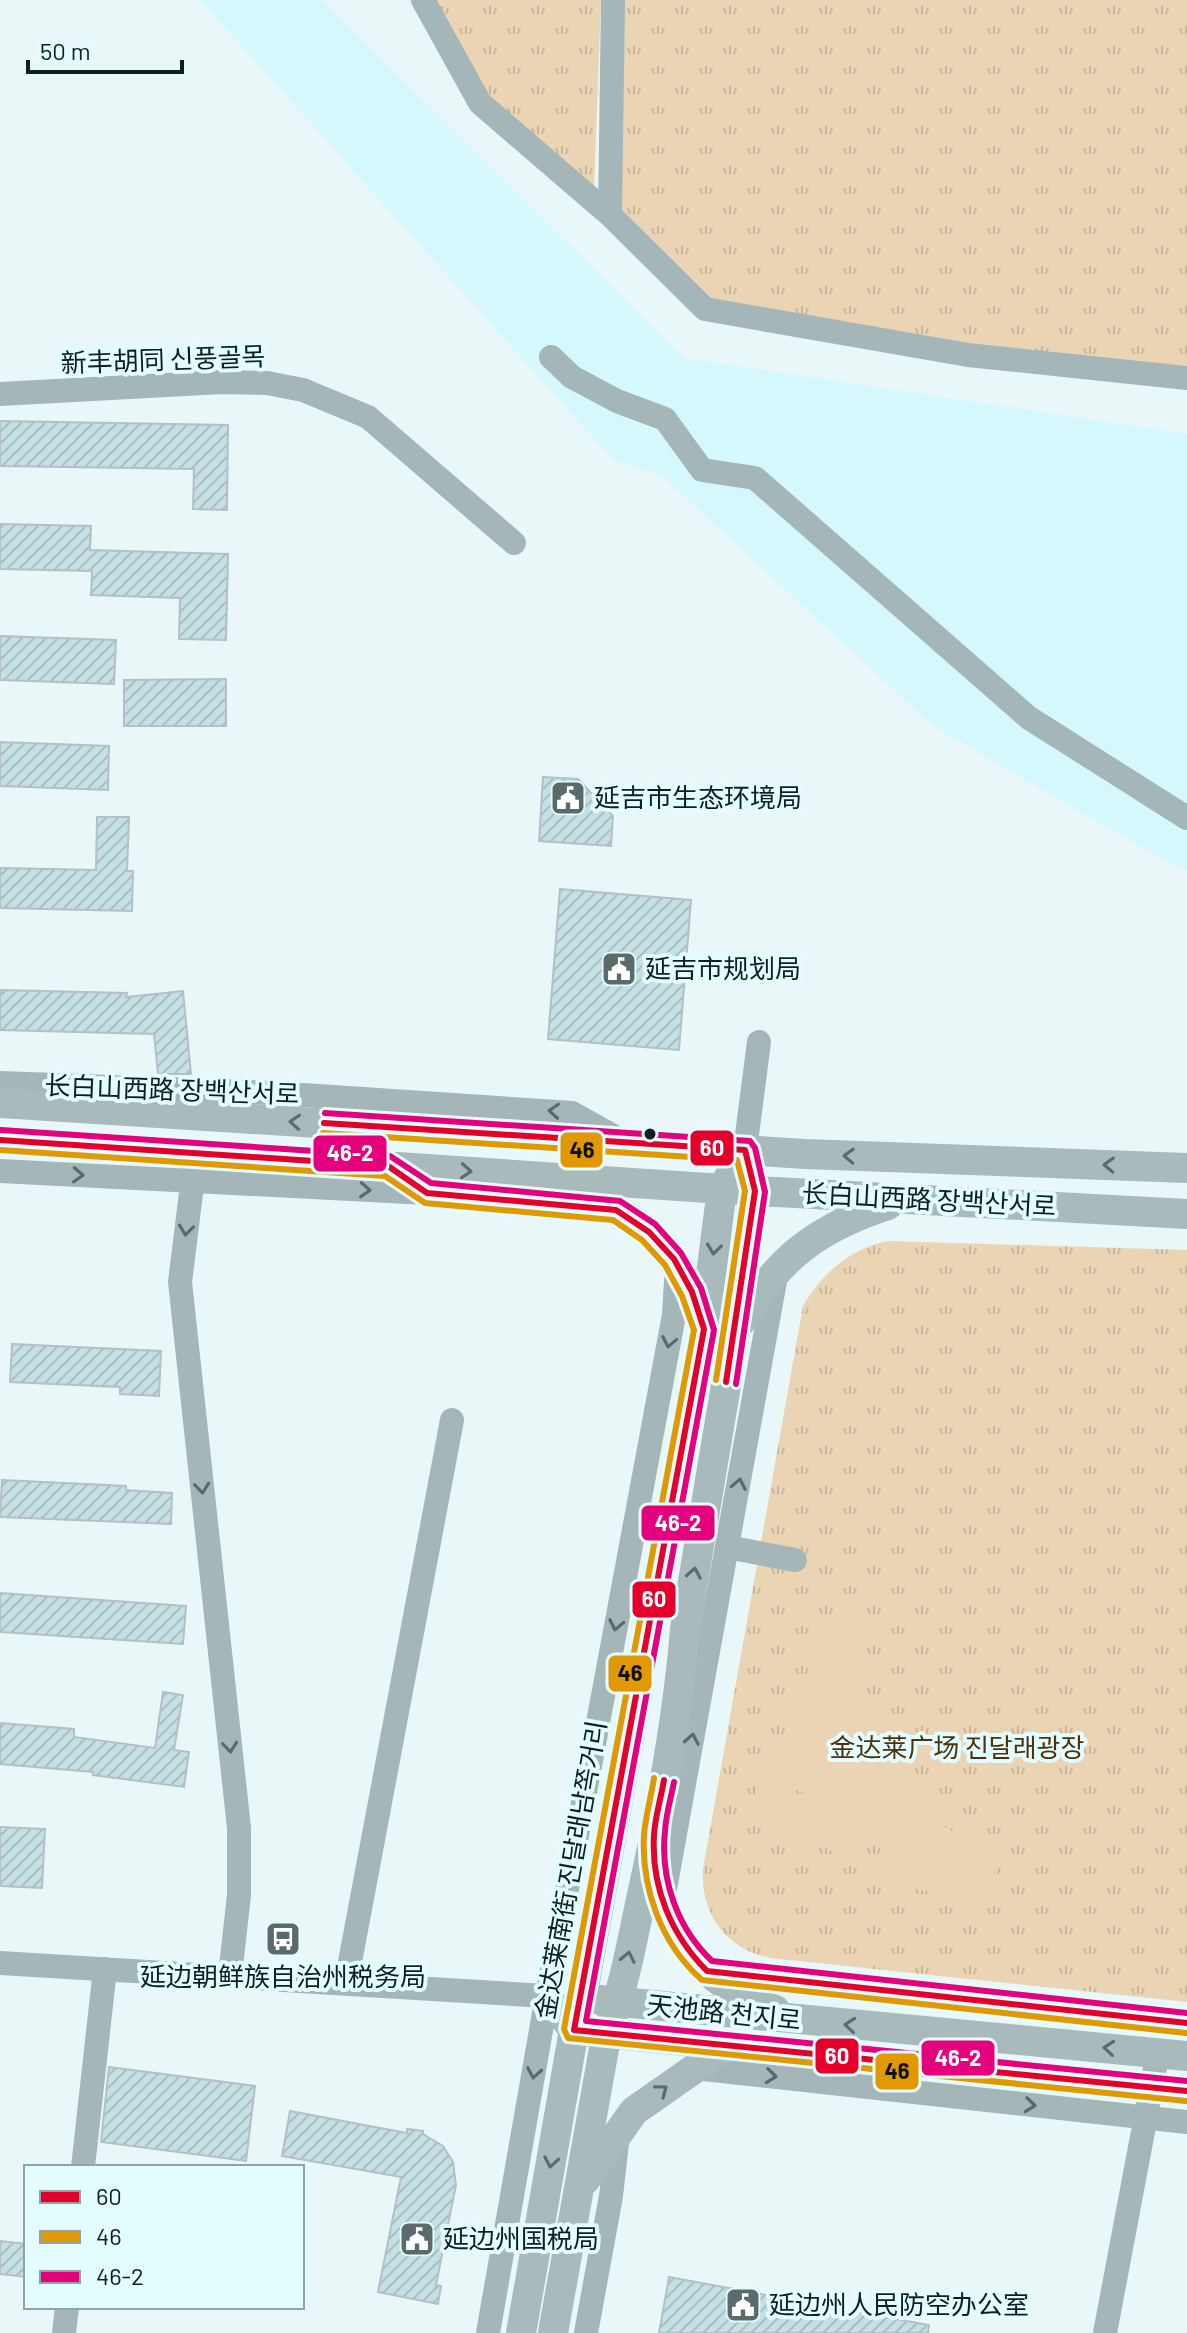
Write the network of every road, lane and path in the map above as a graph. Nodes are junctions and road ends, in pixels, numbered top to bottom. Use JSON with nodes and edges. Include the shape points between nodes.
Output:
{"nodes":[{"id":1,"x":423,"y":0,"type":"edge"},
{"id":2,"x":613,"y":0,"type":"edge"},
{"id":3,"x":610,"y":215,"type":"junction"},
{"id":4,"x":551,"y":357,"type":"dead end"},
{"id":5,"x":1187,"y":378,"type":"edge"},
{"id":6,"x":0,"y":394,"type":"edge"},
{"id":7,"x":514,"y":543,"type":"dead end"},
{"id":8,"x":1187,"y":818,"type":"edge"},
{"id":9,"x":759,"y":1042,"type":"dead end"},
{"id":10,"x":0,"y":1083,"type":"edge"},
{"id":11,"x":0,"y":1103,"type":"edge"},
{"id":12,"x":0,"y":1140,"type":"edge"},
{"id":13,"x":624,"y":1142,"type":"junction"},
{"id":14,"x":745,"y":1150,"type":"junction"},
{"id":15,"x":908,"y":1158,"type":"junction"},
{"id":16,"x":388,"y":1166,"type":"junction"},
{"id":17,"x":194,"y":1167,"type":"junction"},
{"id":18,"x":1187,"y":1168,"type":"edge"},
{"id":19,"x":0,"y":1171,"type":"edge"},
{"id":20,"x":722,"y":1189,"type":"junction"},
{"id":21,"x":755,"y":1191,"type":"junction"},
{"id":22,"x":427,"y":1193,"type":"junction"},
{"id":23,"x":905,"y":1200,"type":"junction"},
{"id":24,"x":1187,"y":1214,"type":"edge"},
{"id":25,"x":677,"y":1265,"type":"junction"},
{"id":26,"x":777,"y":1270,"type":"junction"},
{"id":27,"x":704,"y":1329,"type":"junction"},
{"id":28,"x":735,"y":1332,"type":"junction"},
{"id":29,"x":452,"y":1420,"type":"dead end"},
{"id":30,"x":727,"y":1547,"type":"junction"},
{"id":31,"x":795,"y":1560,"type":"dead end"},
{"id":32,"x":654,"y":1839,"type":"junction"},
{"id":33,"x":663,"y":1899,"type":"junction"},
{"id":34,"x":0,"y":1963,"type":"edge"},
{"id":35,"x":105,"y":1969,"type":"junction"},
{"id":36,"x":707,"y":1971,"type":"junction"},
{"id":37,"x":230,"y":1976,"type":"junction"},
{"id":38,"x":346,"y":1983,"type":"junction"},
{"id":39,"x":547,"y":1996,"type":"junction"},
{"id":40,"x":582,"y":1997,"type":"junction"},
{"id":41,"x":618,"y":2002,"type":"junction"},
{"id":42,"x":805,"y":2021,"type":"junction"},
{"id":43,"x":1187,"y":2023,"type":"edge"},
{"id":44,"x":574,"y":2030,"type":"junction"},
{"id":45,"x":607,"y":2032,"type":"junction"},
{"id":46,"x":727,"y":2046,"type":"junction"},
{"id":47,"x":1172,"y":2054,"type":"edge"},
{"id":48,"x":694,"y":2068,"type":"junction"},
{"id":49,"x":1151,"y":2087,"type":"junction"},
{"id":50,"x":1187,"y":2091,"type":"edge"},
{"id":51,"x":1145,"y":2118,"type":"junction"},
{"id":52,"x":1187,"y":2122,"type":"edge"},
{"id":53,"x":618,"y":2131,"type":"junction"},
{"id":54,"x":83,"y":2165,"type":"edge"},
{"id":55,"x":577,"y":2191,"type":"junction"},
{"id":56,"x":67,"y":2309,"type":"edge"},
{"id":57,"x":64,"y":2333,"type":"edge"},
{"id":58,"x":488,"y":2333,"type":"edge"},
{"id":59,"x":521,"y":2333,"type":"edge"},
{"id":60,"x":553,"y":2333,"type":"edge"},
{"id":61,"x":586,"y":2333,"type":"edge"},
{"id":62,"x":1105,"y":2333,"type":"edge"}],
"edges":[{"from":1,"to":3,"type":"street","via":[[480,103]]},
{"from":2,"to":3,"type":"street"},
{"from":3,"to":5,"type":"street","via":[[705,309],[968,355]]},
{"from":4,"to":8,"type":"street","via":[[572,377],[665,419],[702,470],[755,478],[1029,718]]},
{"from":6,"to":7,"type":"street","name":"新丰胡同 신풍골목","via":[[222,382],[303,390],[368,417]]},
{"from":9,"to":14,"type":"street"},
{"from":13,"to":10,"type":"street","name":"长白山西路 장백산서로","one_way":true,"via":[[572,1113],[273,1093]]},
{"from":13,"to":11,"type":"main road","name":"长白山西路 장백산서로","one_way":true},
{"from":12,"to":17,"type":"main road","name":"长白山西路 장백산서로"},
{"from":13,"to":14,"type":"main road","name":"长白山西路 장백산서로"},
{"from":15,"to":14,"type":"main road","name":"长白山西路 장백산서로","one_way":true},
{"from":14,"to":20,"type":"main road","name":"金达莱南街 진달래남쪽거리"},
{"from":14,"to":21,"type":"main road"},
{"from":18,"to":15,"type":"main road","name":"长白山西路 장백산서로","one_way":true},
{"from":15,"to":23,"type":"main road"},
{"from":16,"to":17,"type":"main road","name":"长白山西路 장백산서로"},
{"from":16,"to":20,"type":"main road","name":"长白山西路 장백산서로","one_way":true},
{"from":16,"to":22,"type":"main road"},
{"from":19,"to":17,"type":"street","name":"长白山西路 장백산서로","one_way":true},
{"from":17,"to":22,"type":"street","name":"长白山西路 장백산서로","one_way":true},
{"from":17,"to":37,"type":"street","one_way":true,"via":[[180,1282],[239,1828],[239,1895]]},
{"from":20,"to":21,"type":"main road","name":"长白山西路 장백산서로"},
{"from":20,"to":27,"type":"main road","name":"金达莱南街 진달래남쪽거리","one_way":true},
{"from":21,"to":23,"type":"main road","name":"长白山西路 장백산서로"},
{"from":21,"to":28,"type":"main road"},
{"from":22,"to":25,"type":"main road","via":[[616,1210],[660,1241]]},
{"from":23,"to":24,"type":"main road","name":"长白山西路 장백산서로"},
{"from":23,"to":26,"type":"main road","via":[[827,1229]]},
{"from":25,"to":27,"type":"main road"},
{"from":25,"to":39,"type":"street","name":"金达莱南街 진달래남쪽거리","one_way":true,"via":[[674,1315]]},
{"from":26,"to":28,"type":"main road"},
{"from":30,"to":26,"type":"street","one_way":true},
{"from":27,"to":40,"type":"main road","name":"金达莱南街 진달래남쪽거리"},
{"from":32,"to":28,"type":"main road","one_way":true},
{"from":29,"to":38,"type":"street"},
{"from":30,"to":31,"type":"street"},
{"from":33,"to":30,"type":"street","one_way":true},
{"from":32,"to":33,"type":"main road"},
{"from":41,"to":32,"type":"main road","one_way":true},
{"from":33,"to":36,"type":"main road","via":[[688,1952]]},
{"from":34,"to":35,"type":"street","name":"天池路 천지로"},
{"from":35,"to":37,"type":"street","name":"天池路 천지로"},
{"from":35,"to":54,"type":"street"},
{"from":36,"to":42,"type":"main road","via":[[754,2002]]},
{"from":36,"to":43,"type":"street","name":"天池路 천지로"},
{"from":37,"to":38,"type":"street","name":"天池路 천지로"},
{"from":38,"to":39,"type":"street","name":"天池路 천지로"},
{"from":39,"to":40,"type":"main road","name":"天池路 천지로"},
{"from":39,"to":44,"type":"main road"},
{"from":39,"to":58,"type":"street","name":"金达莱南街 진달래남쪽거리","one_way":true},
{"from":40,"to":41,"type":"main road","name":"天池路 천지로"},
{"from":40,"to":44,"type":"main road","name":"金达莱南街 진달래남쪽거리"},
{"from":41,"to":42,"type":"main road","name":"天池路 천지로"},
{"from":41,"to":45,"type":"main road"},
{"from":47,"to":42,"type":"main road","name":"天池路 천지로","one_way":true},
{"from":44,"to":45,"type":"main road","name":"天池路 천지로"},
{"from":44,"to":59,"type":"main road","name":"金达莱南街 진달래남쪽거리","one_way":true},
{"from":45,"to":46,"type":"main road","name":"天池路 천지로"},
{"from":45,"to":55,"type":"main road"},
{"from":46,"to":48,"type":"main road"},
{"from":46,"to":49,"type":"main road","name":"天池路 천지로"},
{"from":47,"to":49,"type":"street"},
{"from":48,"to":51,"type":"street","one_way":true},
{"from":53,"to":48,"type":"main road","one_way":true,"via":[[634,2111]]},
{"from":49,"to":50,"type":"main road","name":"天池路 천지로"},
{"from":49,"to":51,"type":"street"},
{"from":51,"to":52,"type":"street"},
{"from":51,"to":62,"type":"street"},
{"from":53,"to":55,"type":"main road"},
{"from":53,"to":61,"type":"street"},
{"from":55,"to":60,"type":"main road"},
{"from":56,"to":57,"type":"street"}]}
